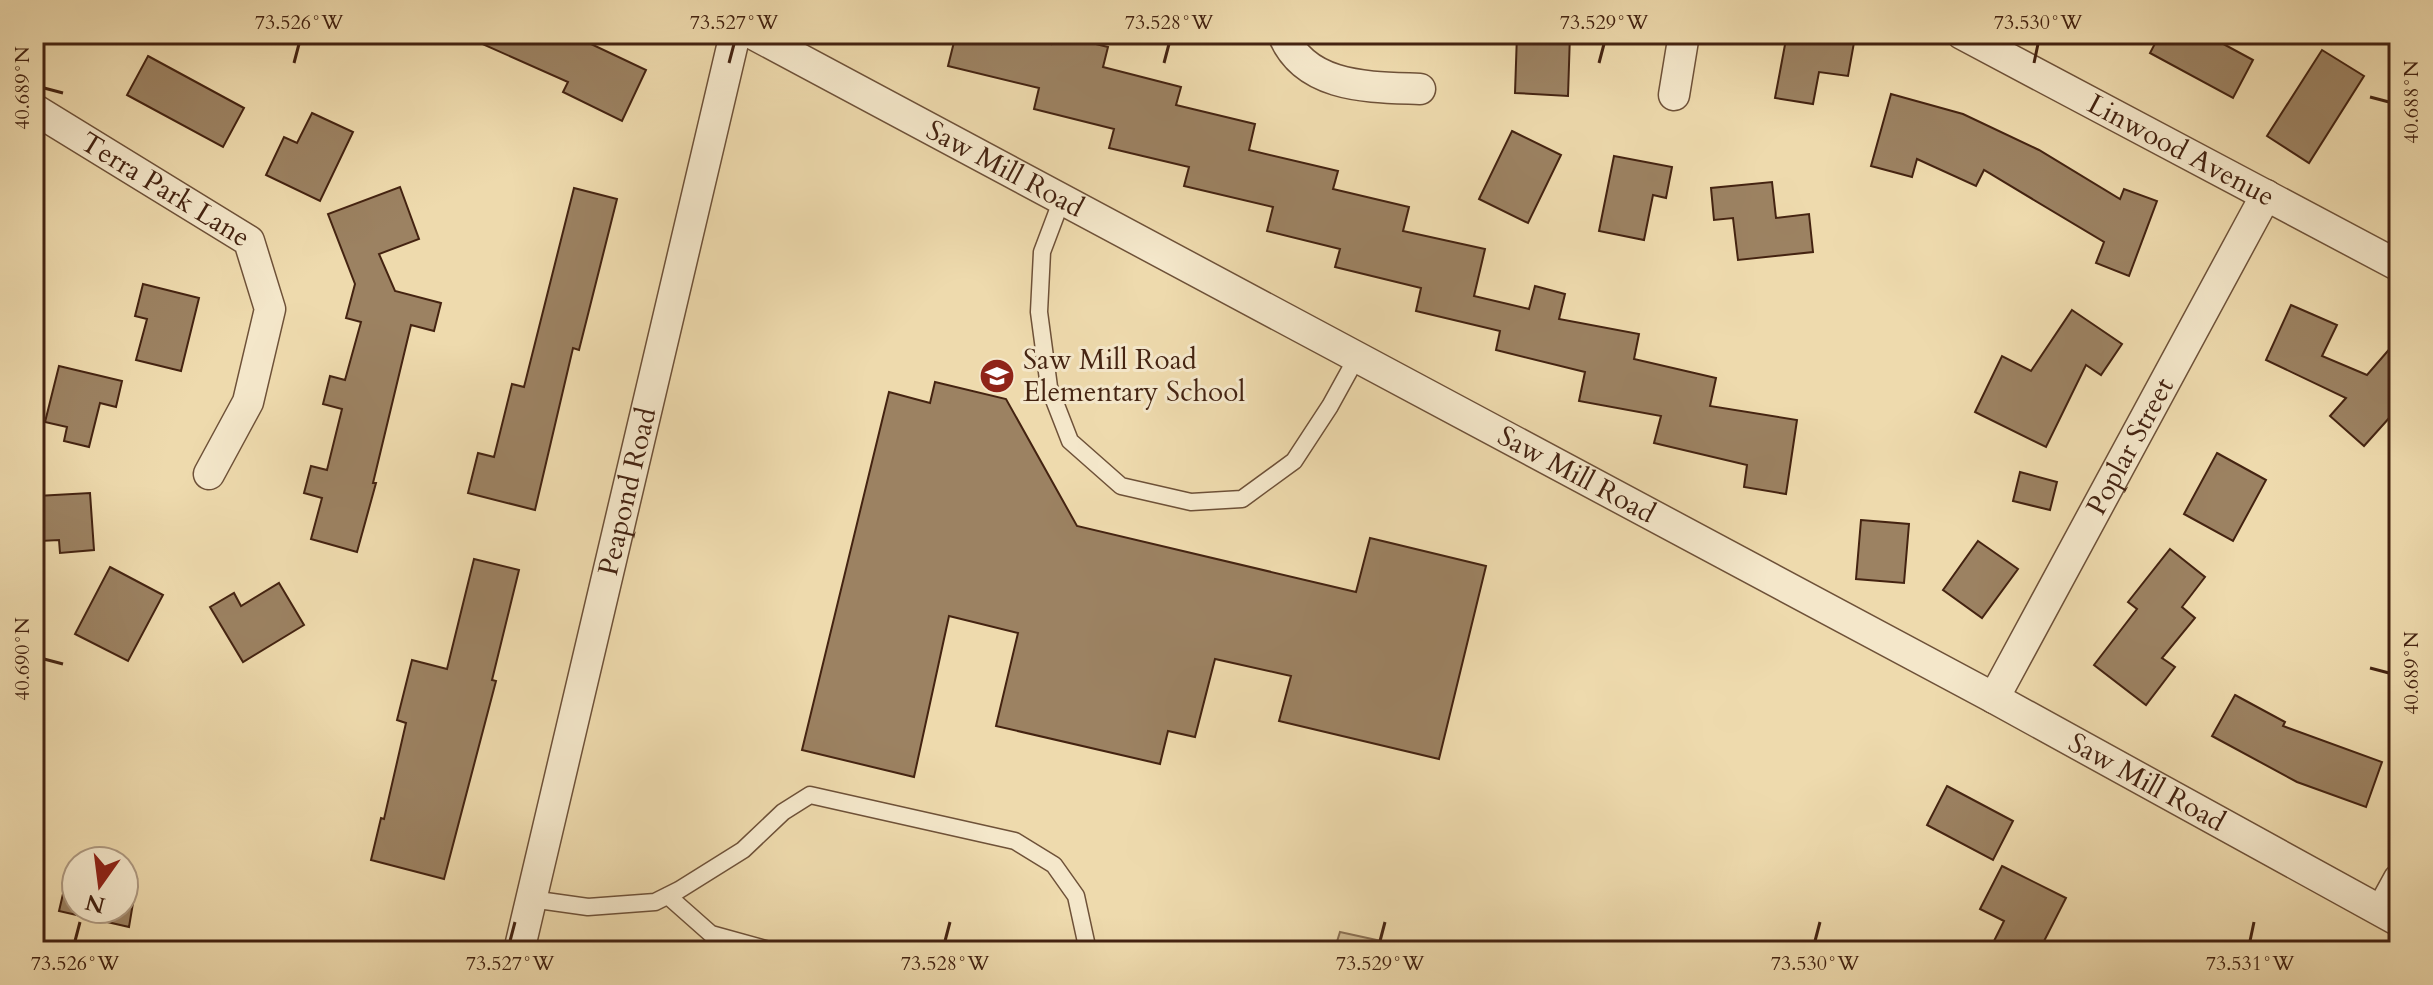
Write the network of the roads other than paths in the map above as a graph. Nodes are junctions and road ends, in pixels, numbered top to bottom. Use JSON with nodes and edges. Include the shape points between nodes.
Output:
{"nodes":[{"id":1,"x":735,"y":34,"type":"edge"},
{"id":2,"x":753,"y":34,"type":"edge"},
{"id":3,"x":1283,"y":34,"type":"edge"},
{"id":4,"x":1684,"y":34,"type":"edge"},
{"id":5,"x":1962,"y":34,"type":"edge"},
{"id":6,"x":1420,"y":89,"type":"dead end"},
{"id":7,"x":1674,"y":95,"type":"dead end"},
{"id":8,"x":34,"y":109,"type":"edge"},
{"id":9,"x":2266,"y":195,"type":"junction"},
{"id":10,"x":1062,"y":199,"type":"junction"},
{"id":11,"x":2399,"y":266,"type":"edge"},
{"id":12,"x":1357,"y":357,"type":"junction"},
{"id":13,"x":209,"y":474,"type":"dead end"},
{"id":14,"x":1994,"y":698,"type":"junction"},
{"id":15,"x":2399,"y":879,"type":"edge"},
{"id":16,"x":668,"y":896,"type":"junction"},
{"id":17,"x":531,"y":899,"type":"junction"},
{"id":18,"x":2390,"y":916,"type":"edge"},
{"id":19,"x":519,"y":951,"type":"edge"},
{"id":20,"x":773,"y":951,"type":"edge"},
{"id":21,"x":1088,"y":951,"type":"edge"}],
"edges":[{"from":1,"to":17,"type":"street","name":"Peapond Road"},
{"from":2,"to":10,"type":"street","name":"Saw Mill Road"},
{"from":3,"to":6,"type":"street","via":[[1306,63],[1331,79],[1359,87]]},
{"from":4,"to":7,"type":"street"},
{"from":5,"to":9,"type":"street","name":"Linwood Avenue"},
{"from":8,"to":13,"type":"street","name":"Terra Park Lane","via":[[249,241],[270,309],[248,402]]},
{"from":9,"to":11,"type":"street","name":"Linwood Avenue"},
{"from":9,"to":14,"type":"street","name":"Poplar Street"},
{"from":10,"to":12,"type":"street","name":"Saw Mill Road"},
{"from":10,"to":12,"type":"lane","via":[[1042,252],[1039,312],[1049,387],[1070,441],[1121,486],[1191,502],[1242,499],[1294,461]]},
{"from":12,"to":14,"type":"street","name":"Saw Mill Road"},
{"from":14,"to":18,"type":"street","name":"Saw Mill Road"},
{"from":15,"to":18,"type":"street"},
{"from":16,"to":17,"type":"lane","via":[[655,902],[588,907]]},
{"from":16,"to":20,"type":"lane","via":[[711,934]]},
{"from":16,"to":21,"type":"lane","via":[[743,850],[810,795],[1015,841],[1054,865],[1076,896]]},
{"from":17,"to":19,"type":"street","name":"Peapond Road"}]}
